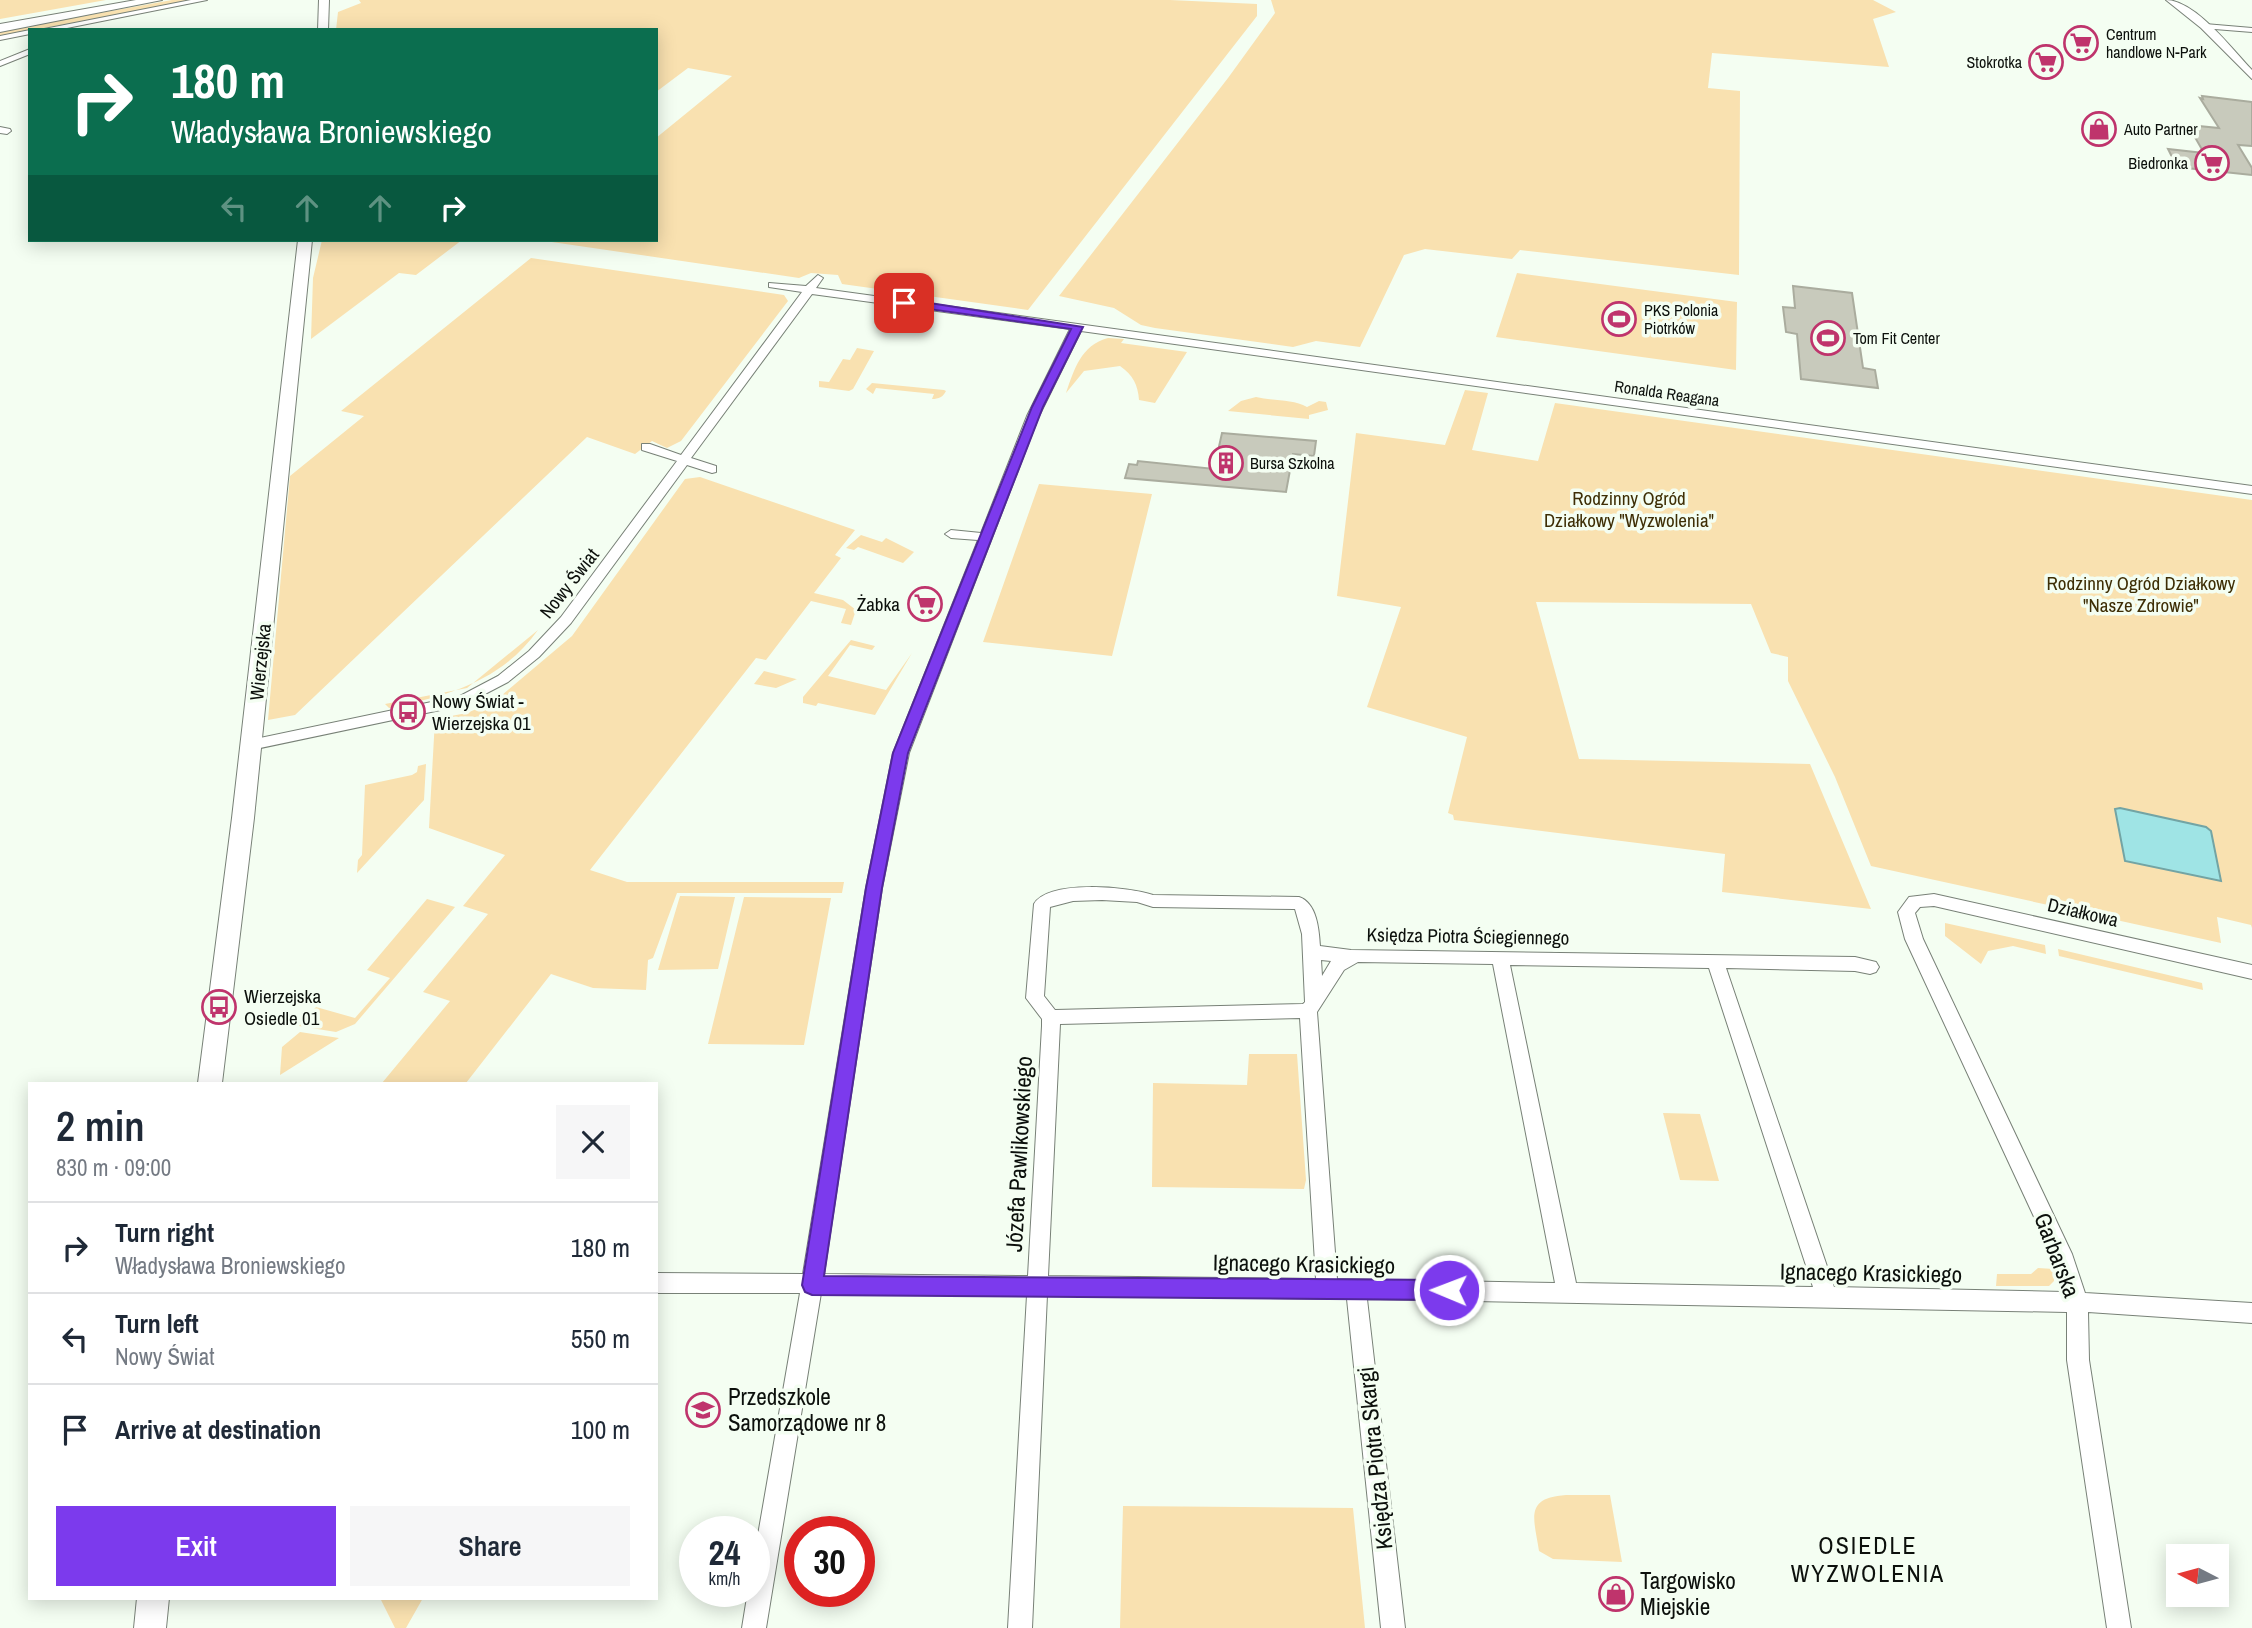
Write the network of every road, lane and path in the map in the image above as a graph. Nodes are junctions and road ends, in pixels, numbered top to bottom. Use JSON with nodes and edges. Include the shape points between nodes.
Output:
{"nodes":[{"id":1,"x":127,"y":0,"type":"edge"},
{"id":2,"x":156,"y":0,"type":"edge"},
{"id":3,"x":203,"y":0,"type":"edge"},
{"id":4,"x":324,"y":0,"type":"edge"},
{"id":5,"x":2171,"y":0,"type":"edge"},
{"id":6,"x":0,"y":25,"type":"edge"},
{"id":7,"x":78,"y":26,"type":"edge"},
{"id":8,"x":2205,"y":26,"type":"junction"},
{"id":9,"x":60,"y":28,"type":"edge"},
{"id":10,"x":323,"y":28,"type":"edge"},
{"id":11,"x":2252,"y":30,"type":"edge"},
{"id":12,"x":28,"y":32,"type":"edge"},
{"id":13,"x":0,"y":37,"type":"edge"},
{"id":14,"x":28,"y":52,"type":"edge"},
{"id":15,"x":0,"y":64,"type":"edge"},
{"id":16,"x":2250,"y":72,"type":"edge"},
{"id":17,"x":305,"y":242,"type":"edge"},
{"id":18,"x":818,"y":278,"type":"dead end"},
{"id":19,"x":773,"y":285,"type":"dead end"},
{"id":20,"x":809,"y":290,"type":"junction"},
{"id":21,"x":1077,"y":327,"type":"junction"},
{"id":22,"x":646,"y":447,"type":"dead end"},
{"id":23,"x":687,"y":459,"type":"junction"},
{"id":24,"x":712,"y":469,"type":"dead end"},
{"id":25,"x":2252,"y":490,"type":"edge"},
{"id":26,"x":951,"y":534,"type":"dead end"},
{"id":27,"x":985,"y":537,"type":"junction"},
{"id":28,"x":251,"y":745,"type":"junction"},
{"id":29,"x":1908,"y":907,"type":"joint"},
{"id":30,"x":1311,"y":952,"type":"junction"},
{"id":31,"x":1349,"y":956,"type":"junction"},
{"id":32,"x":1500,"y":958,"type":"junction"},
{"id":33,"x":1716,"y":963,"type":"junction"},
{"id":34,"x":1870,"y":967,"type":"dead end"},
{"id":35,"x":2252,"y":972,"type":"edge"},
{"id":36,"x":1311,"y":1006,"type":"junction"},
{"id":37,"x":1051,"y":1017,"type":"junction"},
{"id":38,"x":210,"y":1082,"type":"edge"},
{"id":39,"x":658,"y":1283,"type":"edge"},
{"id":40,"x":812,"y":1285,"type":"junction"},
{"id":41,"x":1037,"y":1286,"type":"junction"},
{"id":42,"x":1327,"y":1288,"type":"junction"},
{"id":43,"x":1356,"y":1289,"type":"junction"},
{"id":44,"x":1567,"y":1292,"type":"junction"},
{"id":45,"x":1828,"y":1297,"type":"junction"},
{"id":46,"x":2077,"y":1301,"type":"junction"},
{"id":47,"x":2252,"y":1313,"type":"edge"},
{"id":48,"x":153,"y":1600,"type":"edge"},
{"id":49,"x":150,"y":1628,"type":"edge"},
{"id":50,"x":754,"y":1628,"type":"edge"},
{"id":51,"x":1020,"y":1628,"type":"edge"},
{"id":52,"x":1393,"y":1628,"type":"edge"},
{"id":53,"x":2119,"y":1628,"type":"edge"}],
"edges":[{"from":1,"to":6,"type":"main road"},
{"from":2,"to":6,"type":"main road"},
{"from":3,"to":7,"type":"street"},
{"from":4,"to":10,"type":"street"},
{"from":5,"to":8,"type":"street"},
{"from":7,"to":9,"type":"street"},
{"from":8,"to":11,"type":"street"},
{"from":8,"to":16,"type":"street"},
{"from":12,"to":13,"type":"street"},
{"from":14,"to":15,"type":"street"},
{"from":17,"to":28,"type":"street","name":"Wierzejska"},
{"from":18,"to":20,"type":"street","name":"Nowy Świat"},
{"from":19,"to":20,"type":"street"},
{"from":20,"to":21,"type":"street"},
{"from":20,"to":23,"type":"street","name":"Nowy Świat"},
{"from":21,"to":25,"type":"street","name":"Ronalda Reagana","via":[[1334,358]]},
{"from":21,"to":27,"type":"street","via":[[1037,407]]},
{"from":22,"to":23,"type":"street"},
{"from":23,"to":24,"type":"street"},
{"from":23,"to":28,"type":"street","name":"Nowy Świat","via":[[561,626],[503,679],[454,703]]},
{"from":26,"to":27,"type":"street"},
{"from":27,"to":40,"type":"street","via":[[901,753],[872,902]]},
{"from":28,"to":38,"type":"street","name":"Wierzejska"},
{"from":29,"to":35,"type":"street","name":"Działkowa","via":[[1915,901],[1934,900]]},
{"from":29,"to":46,"type":"street","name":"Garbarska","via":[[1914,939],[2065,1261]]},
{"from":30,"to":31,"type":"street"},
{"from":30,"to":36,"type":"street"},
{"from":30,"to":37,"type":"street","via":[[1304,906],[1065,895],[1045,901],[1041,908],[1035,998]]},
{"from":31,"to":32,"type":"street","name":"Księdza Piotra Ściegiennego"},
{"from":31,"to":36,"type":"street","name":"Księdza Piotra Ściegiennego"},
{"from":32,"to":33,"type":"street","name":"Księdza Piotra Ściegiennego"},
{"from":32,"to":44,"type":"street"},
{"from":33,"to":34,"type":"street","name":"Księdza Piotra Ściegiennego"},
{"from":33,"to":45,"type":"street"},
{"from":36,"to":37,"type":"street"},
{"from":36,"to":42,"type":"street"},
{"from":37,"to":41,"type":"street","name":"Józefa Pawlikowskiego"},
{"from":39,"to":40,"type":"street","name":"Ignacego Krasickiego"},
{"from":40,"to":41,"type":"street","name":"Ignacego Krasickiego"},
{"from":40,"to":50,"type":"street"},
{"from":41,"to":42,"type":"street","name":"Ignacego Krasickiego"},
{"from":41,"to":51,"type":"street","name":"Józefa Pawlikowskiego"},
{"from":42,"to":43,"type":"street","name":"Ignacego Krasickiego"},
{"from":43,"to":44,"type":"street","name":"Ignacego Krasickiego"},
{"from":43,"to":52,"type":"street","name":"Księdza Piotra Skargi"},
{"from":44,"to":45,"type":"street","name":"Ignacego Krasickiego"},
{"from":45,"to":46,"type":"street","name":"Ignacego Krasickiego"},
{"from":46,"to":47,"type":"street","name":"Ignacego Krasickiego"},
{"from":46,"to":53,"type":"street","name":"Garbarska","via":[[2078,1360]]},
{"from":48,"to":49,"type":"street"}]}
